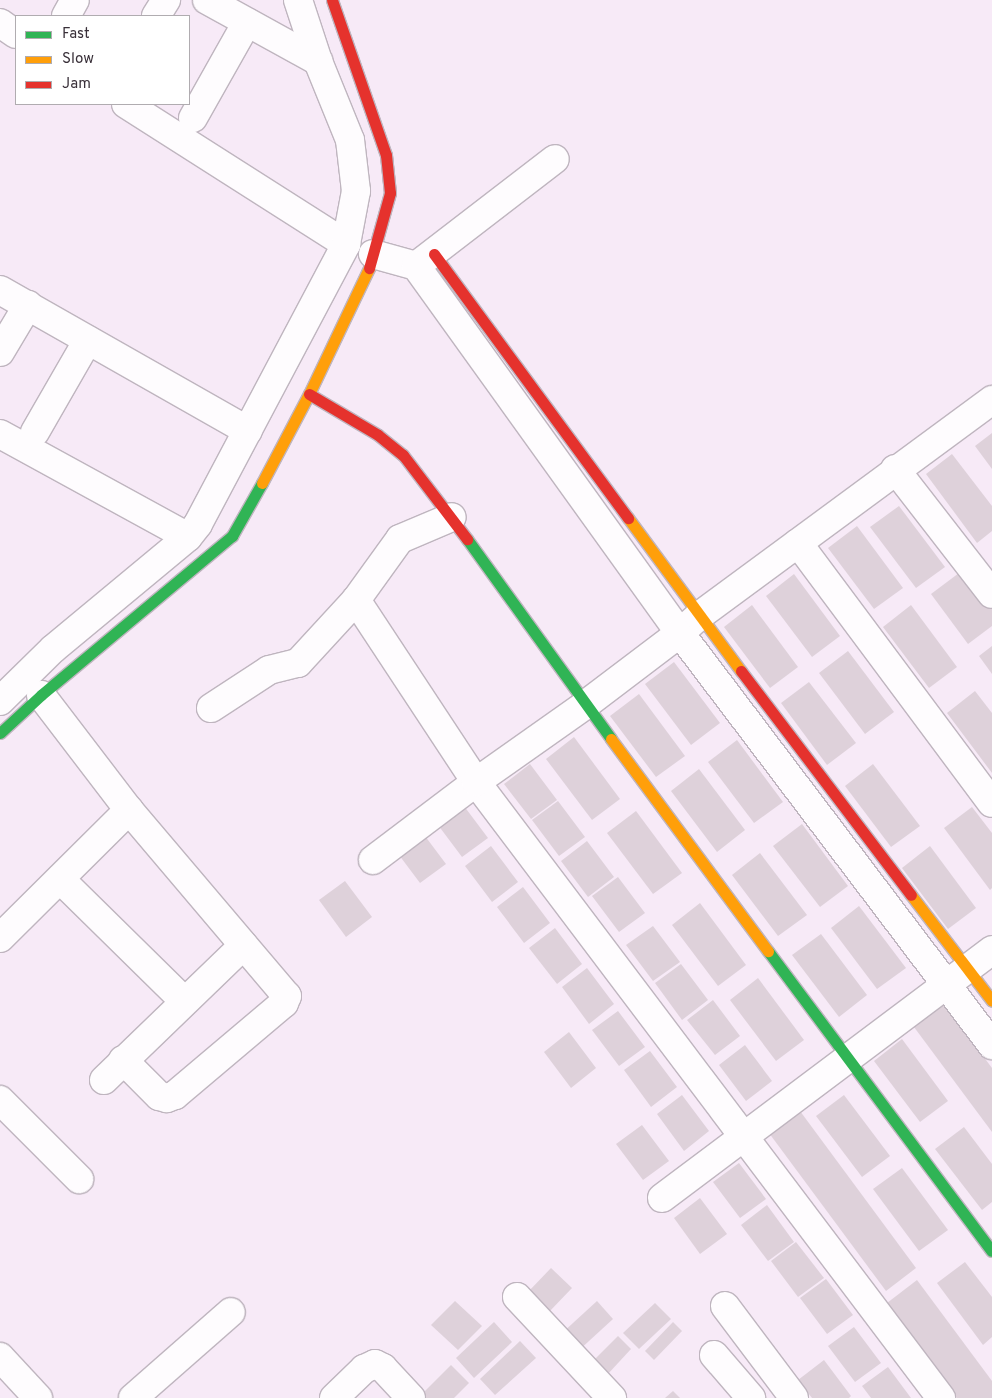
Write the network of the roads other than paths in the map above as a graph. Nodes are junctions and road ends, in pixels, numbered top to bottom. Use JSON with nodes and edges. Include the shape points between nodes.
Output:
{"nodes":[{"id":1,"x":74,"y":0,"type":"edge"},
{"id":2,"x":166,"y":0,"type":"edge"},
{"id":3,"x":207,"y":0,"type":"edge"},
{"id":4,"x":298,"y":0,"type":"edge"},
{"id":5,"x":332,"y":0,"type":"edge"},
{"id":6,"x":66,"y":15,"type":"edge"},
{"id":7,"x":157,"y":15,"type":"edge"},
{"id":8,"x":247,"y":22,"type":"junction"},
{"id":9,"x":0,"y":23,"type":"edge"},
{"id":10,"x":15,"y":33,"type":"edge"},
{"id":11,"x":318,"y":61,"type":"junction"},
{"id":12,"x":128,"y":105,"type":"edge"},
{"id":13,"x":193,"y":118,"type":"dead end"},
{"id":14,"x":555,"y":159,"type":"dead end"},
{"id":15,"x":346,"y":244,"type":"junction"},
{"id":16,"x":373,"y":254,"type":"junction"},
{"id":17,"x":425,"y":260,"type":"junction"},
{"id":18,"x":0,"y":290,"type":"edge"},
{"id":19,"x":28,"y":305,"type":"junction"},
{"id":20,"x":88,"y":340,"type":"junction"},
{"id":21,"x":0,"y":352,"type":"edge"},
{"id":22,"x":309,"y":394,"type":"junction"},
{"id":23,"x":992,"y":400,"type":"edge"},
{"id":24,"x":248,"y":431,"type":"junction"},
{"id":25,"x":36,"y":432,"type":"dead end"},
{"id":26,"x":0,"y":434,"type":"edge"},
{"id":27,"x":896,"y":469,"type":"junction"},
{"id":28,"x":452,"y":517,"type":"junction"},
{"id":29,"x":188,"y":536,"type":"junction"},
{"id":30,"x":798,"y":543,"type":"junction"},
{"id":31,"x":992,"y":594,"type":"edge"},
{"id":32,"x":356,"y":600,"type":"junction"},
{"id":33,"x":690,"y":624,"type":"junction"},
{"id":34,"x":74,"y":631,"type":"junction"},
{"id":35,"x":94,"y":652,"type":"junction"},
{"id":36,"x":41,"y":695,"type":"junction"},
{"id":37,"x":0,"y":701,"type":"edge"},
{"id":38,"x":585,"y":705,"type":"junction"},
{"id":39,"x":211,"y":708,"type":"dead end"},
{"id":40,"x":0,"y":733,"type":"edge"},
{"id":41,"x":476,"y":782,"type":"junction"},
{"id":42,"x":992,"y":803,"type":"edge"},
{"id":43,"x":129,"y":810,"type":"junction"},
{"id":44,"x":373,"y":860,"type":"dead end"},
{"id":45,"x":60,"y":879,"type":"junction"},
{"id":46,"x":0,"y":938,"type":"edge"},
{"id":47,"x":244,"y":945,"type":"junction"},
{"id":48,"x":992,"y":950,"type":"edge"},
{"id":49,"x":956,"y":977,"type":"junction"},
{"id":50,"x":184,"y":1001,"type":"junction"},
{"id":51,"x":992,"y":1001,"type":"edge"},
{"id":52,"x":992,"y":1045,"type":"edge"},
{"id":53,"x":848,"y":1057,"type":"junction"},
{"id":54,"x":123,"y":1060,"type":"junction"},
{"id":55,"x":104,"y":1080,"type":"dead end"},
{"id":56,"x":0,"y":1100,"type":"edge"},
{"id":57,"x":744,"y":1137,"type":"junction"},
{"id":58,"x":79,"y":1179,"type":"dead end"},
{"id":59,"x":662,"y":1198,"type":"dead end"},
{"id":60,"x":992,"y":1251,"type":"edge"},
{"id":61,"x":517,"y":1297,"type":"dead end"},
{"id":62,"x":725,"y":1306,"type":"dead end"},
{"id":63,"x":231,"y":1312,"type":"dead end"},
{"id":64,"x":714,"y":1355,"type":"dead end"},
{"id":65,"x":0,"y":1357,"type":"edge"},
{"id":66,"x":38,"y":1398,"type":"edge"},
{"id":67,"x":133,"y":1398,"type":"edge"},
{"id":68,"x":334,"y":1398,"type":"edge"},
{"id":69,"x":411,"y":1398,"type":"edge"},
{"id":70,"x":612,"y":1398,"type":"edge"},
{"id":71,"x":751,"y":1398,"type":"edge"},
{"id":72,"x":794,"y":1398,"type":"edge"},
{"id":73,"x":941,"y":1398,"type":"edge"}],
"edges":[{"from":1,"to":6,"type":"street"},
{"from":2,"to":7,"type":"street"},
{"from":3,"to":8,"type":"street"},
{"from":4,"to":11,"type":"street"},
{"from":5,"to":16,"type":"street","via":[[386,155],[388,203]]},
{"from":8,"to":11,"type":"street"},
{"from":8,"to":13,"type":"street"},
{"from":9,"to":10,"type":"street"},
{"from":11,"to":15,"type":"street","via":[[350,140],[354,163],[356,191]]},
{"from":12,"to":15,"type":"street"},
{"from":14,"to":17,"type":"street"},
{"from":15,"to":24,"type":"street"},
{"from":16,"to":17,"type":"street"},
{"from":16,"to":22,"type":"street"},
{"from":17,"to":33,"type":"street"},
{"from":18,"to":19,"type":"street"},
{"from":19,"to":20,"type":"street"},
{"from":19,"to":21,"type":"street"},
{"from":20,"to":24,"type":"street"},
{"from":20,"to":25,"type":"street"},
{"from":22,"to":28,"type":"street","via":[[392,444]]},
{"from":22,"to":35,"type":"street","via":[[232,536]]},
{"from":23,"to":27,"type":"street"},
{"from":24,"to":29,"type":"street","via":[[198,524]]},
{"from":26,"to":29,"type":"street"},
{"from":27,"to":30,"type":"street"},
{"from":27,"to":31,"type":"street"},
{"from":28,"to":32,"type":"street","via":[[400,538]]},
{"from":28,"to":38,"type":"street"},
{"from":29,"to":34,"type":"street"},
{"from":30,"to":33,"type":"street"},
{"from":30,"to":42,"type":"street"},
{"from":32,"to":39,"type":"street","via":[[298,663],[269,670]]},
{"from":32,"to":41,"type":"street"},
{"from":33,"to":38,"type":"street"},
{"from":33,"to":49,"type":"street"},
{"from":34,"to":35,"type":"street"},
{"from":34,"to":37,"type":"street"},
{"from":35,"to":36,"type":"street"},
{"from":36,"to":40,"type":"street"},
{"from":36,"to":43,"type":"street"},
{"from":38,"to":41,"type":"street"},
{"from":38,"to":53,"type":"street"},
{"from":41,"to":44,"type":"street"},
{"from":41,"to":57,"type":"street"},
{"from":43,"to":45,"type":"street"},
{"from":43,"to":47,"type":"street"},
{"from":45,"to":46,"type":"street"},
{"from":45,"to":50,"type":"street"},
{"from":47,"to":50,"type":"street"},
{"from":47,"to":54,"type":"street","via":[[282,987],[287,996],[284,1003],[175,1095],[167,1098],[159,1096]]},
{"from":48,"to":49,"type":"street"},
{"from":49,"to":51,"type":"street"},
{"from":49,"to":52,"type":"street"},
{"from":49,"to":53,"type":"street"},
{"from":50,"to":54,"type":"street"},
{"from":53,"to":57,"type":"street"},
{"from":53,"to":60,"type":"street"},
{"from":54,"to":55,"type":"street"},
{"from":56,"to":58,"type":"street"},
{"from":57,"to":59,"type":"street"},
{"from":57,"to":73,"type":"street"},
{"from":61,"to":70,"type":"street"},
{"from":62,"to":72,"type":"street"},
{"from":63,"to":67,"type":"street"},
{"from":64,"to":71,"type":"street"},
{"from":65,"to":66,"type":"street"},
{"from":68,"to":69,"type":"street","via":[[364,1369],[375,1364],[383,1368]]}]}
